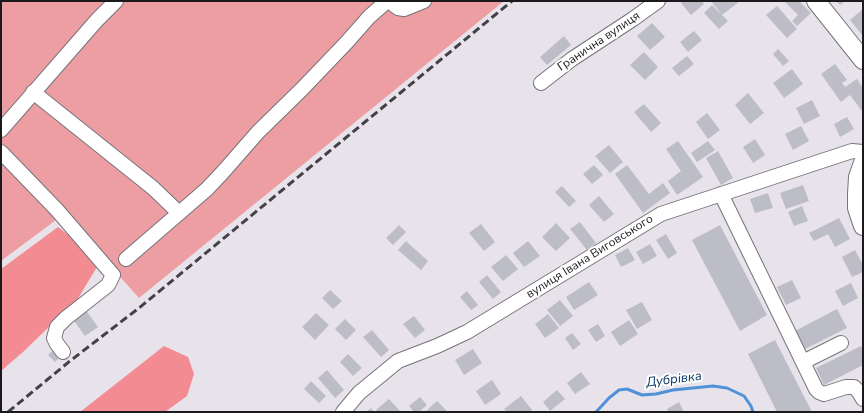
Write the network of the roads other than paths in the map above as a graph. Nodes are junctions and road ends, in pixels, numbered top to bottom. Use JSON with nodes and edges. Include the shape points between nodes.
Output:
{"nodes":[{"id":1,"x":116,"y":1,"type":"edge"},
{"id":2,"x":388,"y":1,"type":"edge"},
{"id":3,"x":424,"y":1,"type":"edge"},
{"id":4,"x":658,"y":1,"type":"edge"},
{"id":5,"x":816,"y":1,"type":"edge"},
{"id":6,"x":863,"y":60,"type":"edge"},
{"id":7,"x":541,"y":83,"type":"dead end"},
{"id":8,"x":33,"y":92,"type":"junction"},
{"id":9,"x":1,"y":130,"type":"edge"},
{"id":10,"x":1,"y":152,"type":"edge"},
{"id":11,"x":863,"y":152,"type":"edge"},
{"id":12,"x":863,"y":163,"type":"edge"},
{"id":13,"x":721,"y":194,"type":"junction"},
{"id":14,"x":179,"y":213,"type":"junction"},
{"id":15,"x":863,"y":226,"type":"edge"},
{"id":16,"x":126,"y":259,"type":"dead end"},
{"id":17,"x":841,"y":343,"type":"dead end"},
{"id":18,"x":63,"y":352,"type":"dead end"},
{"id":19,"x":803,"y":362,"type":"junction"},
{"id":20,"x":863,"y":399,"type":"edge"},
{"id":21,"x":343,"y":412,"type":"edge"}],
"edges":[{"from":1,"to":8,"type":"street"},
{"from":2,"to":3,"type":"street","via":[[404,9]]},
{"from":2,"to":14,"type":"street","via":[[369,17],[258,132],[207,189]]},
{"from":4,"to":7,"type":"street","name":"Гранична вулиця"},
{"from":5,"to":6,"type":"main road"},
{"from":8,"to":9,"type":"street"},
{"from":8,"to":14,"type":"street","via":[[153,188]]},
{"from":10,"to":18,"type":"street","via":[[57,210],[113,275],[108,285],[58,327],[54,338]]},
{"from":11,"to":13,"type":"street","name":"вулиця Івана Виговського","via":[[852,151]]},
{"from":12,"to":15,"type":"main road","via":[[858,177],[857,194],[857,208]]},
{"from":13,"to":19,"type":"street"},
{"from":13,"to":21,"type":"street","name":"вулиця Івана Виговського","via":[[661,214],[467,332],[398,361],[359,393]]},
{"from":14,"to":16,"type":"street"},
{"from":17,"to":19,"type":"street"},
{"from":19,"to":20,"type":"street","via":[[819,392],[829,394],[846,387],[854,387]]}]}
